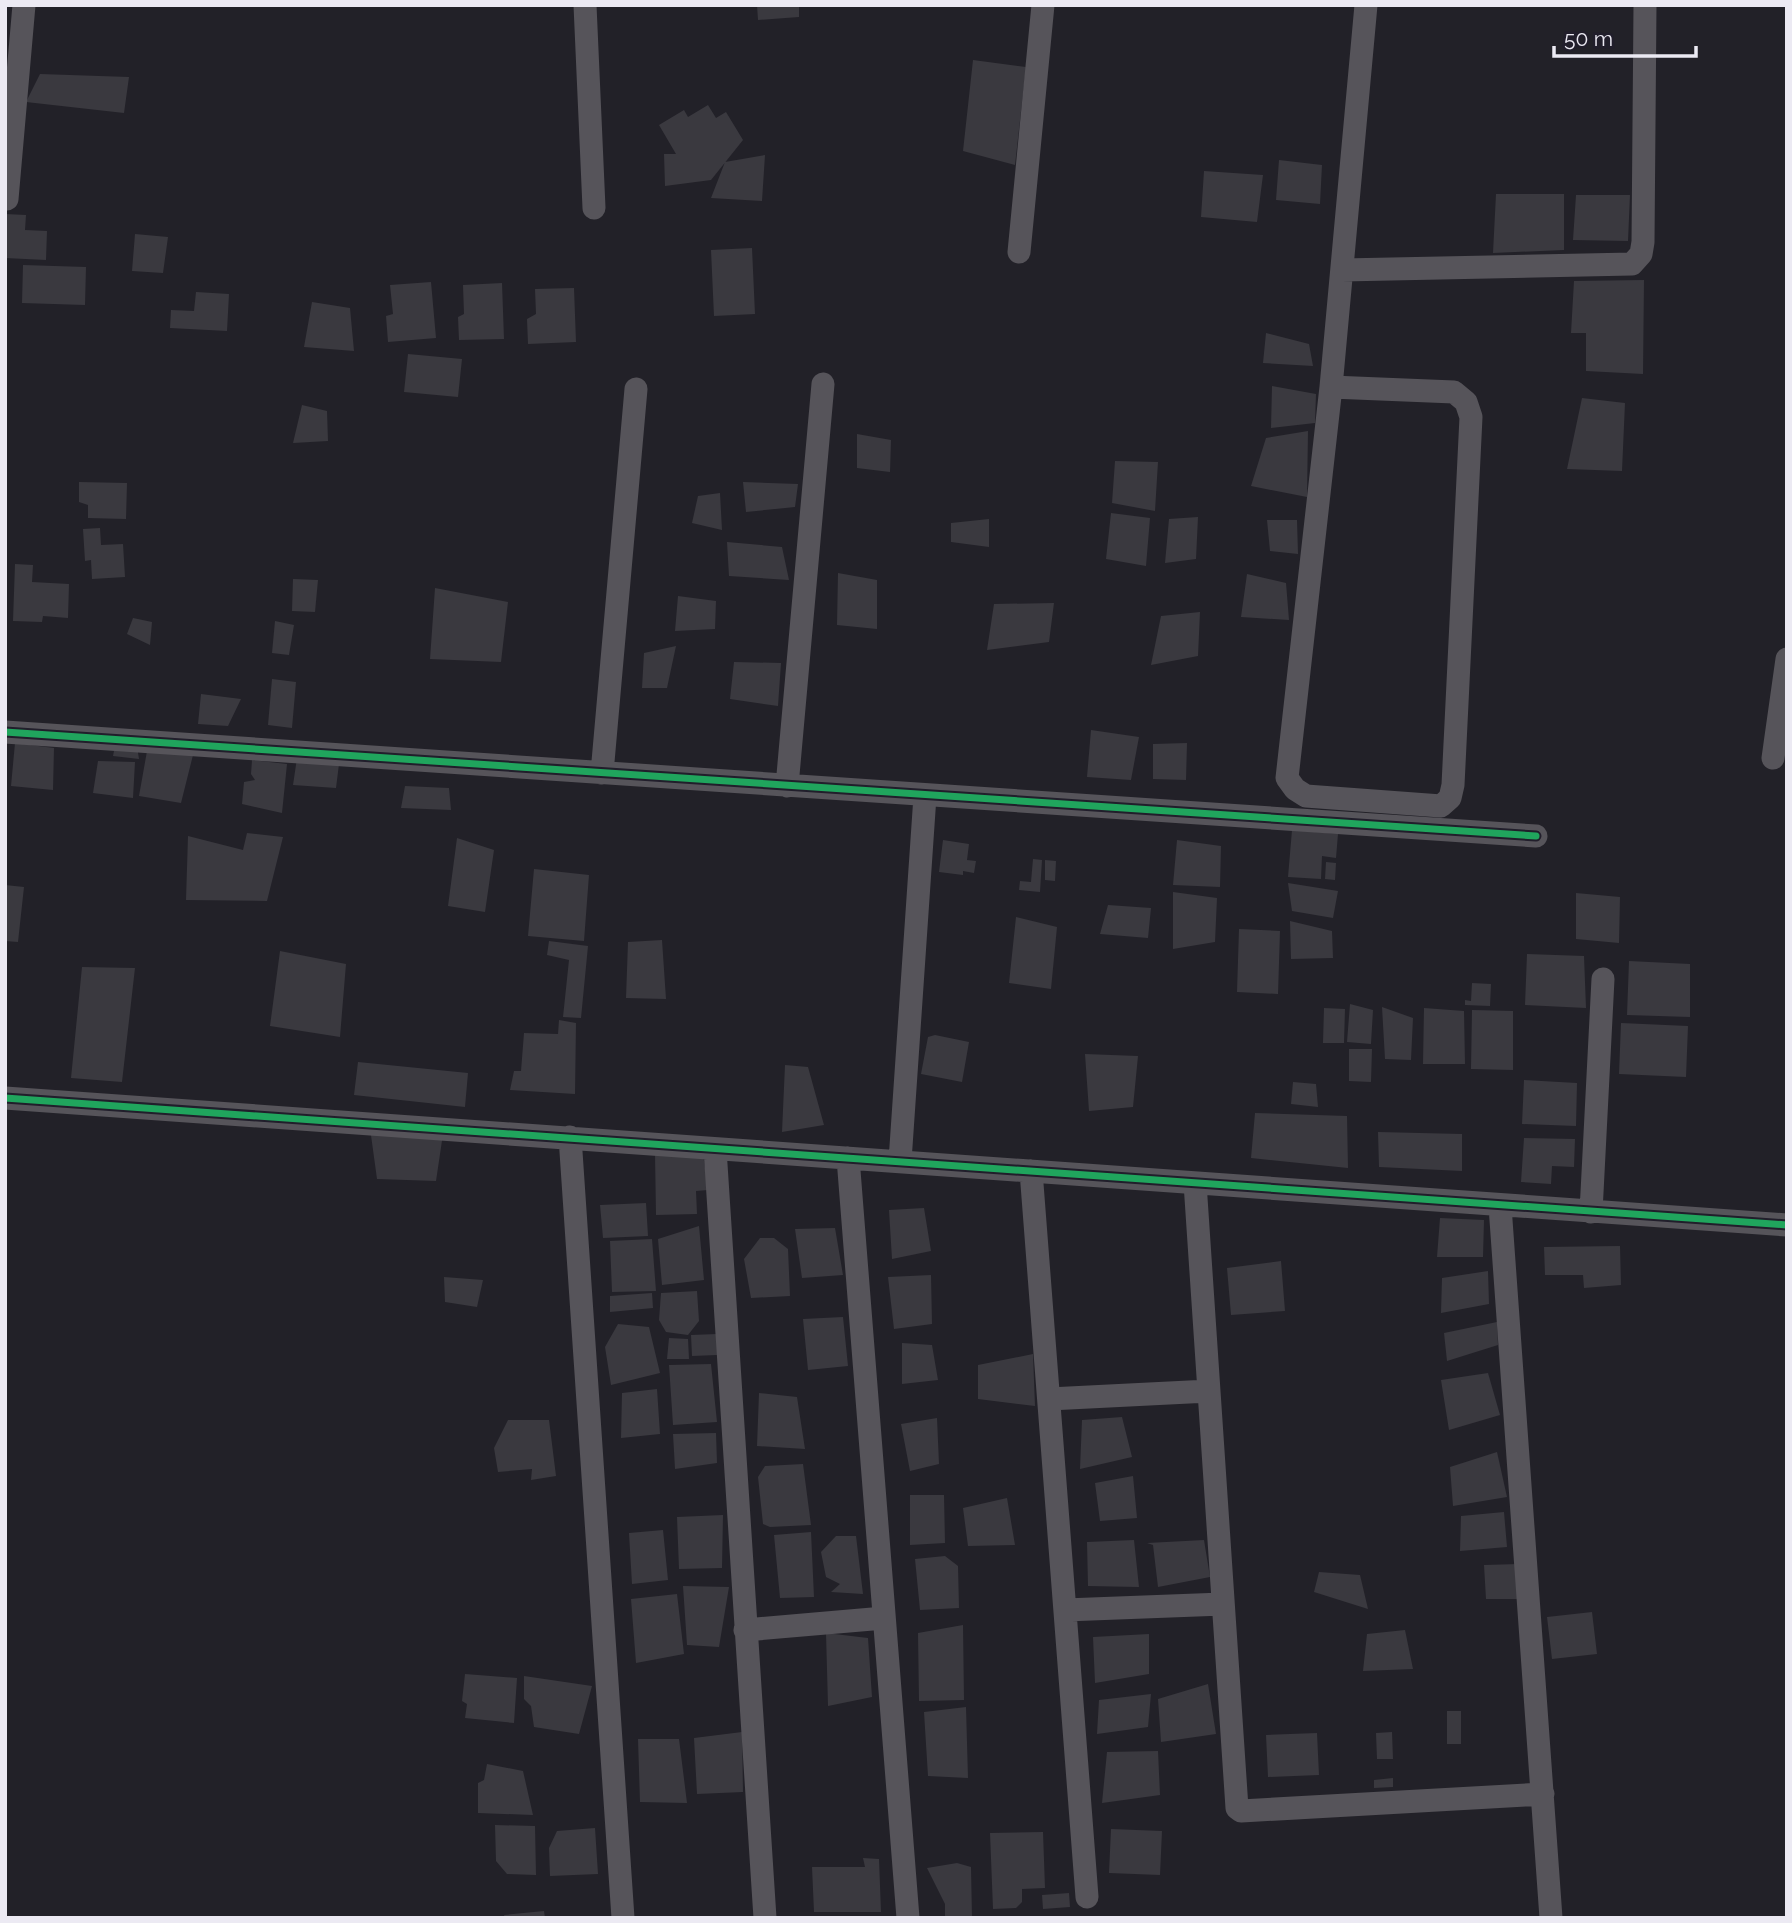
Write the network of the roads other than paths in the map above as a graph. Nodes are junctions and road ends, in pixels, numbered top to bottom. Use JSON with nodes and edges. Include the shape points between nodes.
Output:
{"nodes":[{"id":1,"x":24,"y":5,"type":"edge"},
{"id":2,"x":585,"y":5,"type":"edge"},
{"id":3,"x":1043,"y":5,"type":"edge"},
{"id":4,"x":1366,"y":5,"type":"edge"},
{"id":5,"x":1646,"y":5,"type":"edge"},
{"id":6,"x":8,"y":199,"type":"dead end"},
{"id":7,"x":594,"y":208,"type":"dead end"},
{"id":8,"x":1019,"y":252,"type":"dead end"},
{"id":9,"x":1342,"y":270,"type":"junction"},
{"id":10,"x":823,"y":384,"type":"dead end"},
{"id":11,"x":1331,"y":387,"type":"junction"},
{"id":12,"x":635,"y":389,"type":"dead end"},
{"id":13,"x":1787,"y":659,"type":"edge"},
{"id":14,"x":5,"y":732,"type":"edge"},
{"id":15,"x":1773,"y":758,"type":"dead end"},
{"id":16,"x":602,"y":773,"type":"junction"},
{"id":17,"x":787,"y":786,"type":"junction"},
{"id":18,"x":925,"y":796,"type":"junction"},
{"id":19,"x":1536,"y":836,"type":"dead end"},
{"id":20,"x":1603,"y":979,"type":"dead end"},
{"id":21,"x":5,"y":1098,"type":"edge"},
{"id":22,"x":570,"y":1138,"type":"junction"},
{"id":23,"x":715,"y":1149,"type":"junction"},
{"id":24,"x":848,"y":1158,"type":"junction"},
{"id":25,"x":900,"y":1161,"type":"junction"},
{"id":26,"x":1031,"y":1171,"type":"junction"},
{"id":27,"x":1195,"y":1183,"type":"junction"},
{"id":28,"x":1500,"y":1206,"type":"junction"},
{"id":29,"x":1591,"y":1212,"type":"junction"},
{"id":30,"x":1787,"y":1225,"type":"edge"},
{"id":31,"x":1209,"y":1391,"type":"junction"},
{"id":32,"x":1049,"y":1399,"type":"junction"},
{"id":33,"x":1223,"y":1604,"type":"junction"},
{"id":34,"x":1065,"y":1610,"type":"junction"},
{"id":35,"x":884,"y":1618,"type":"junction"},
{"id":36,"x":745,"y":1630,"type":"junction"},
{"id":37,"x":1543,"y":1794,"type":"junction"},
{"id":38,"x":1087,"y":1897,"type":"dead end"},
{"id":39,"x":624,"y":1918,"type":"edge"},
{"id":40,"x":765,"y":1918,"type":"edge"},
{"id":41,"x":908,"y":1918,"type":"edge"},
{"id":42,"x":1551,"y":1918,"type":"edge"}],
"edges":[{"from":1,"to":6,"type":"street"},
{"from":2,"to":7,"type":"street"},
{"from":3,"to":8,"type":"street"},
{"from":4,"to":9,"type":"street"},
{"from":5,"to":9,"type":"street","via":[[1643,242],[1642,254],[1632,264]]},
{"from":9,"to":11,"type":"street"},
{"from":10,"to":17,"type":"street"},
{"from":11,"to":11,"type":"street","via":[[1287,778],[1306,796],[1441,806],[1454,785],[1471,417],[1466,402],[1454,392]]},
{"from":12,"to":16,"type":"street"},
{"from":13,"to":15,"type":"street"},
{"from":14,"to":16,"type":"street"},
{"from":16,"to":17,"type":"street"},
{"from":17,"to":18,"type":"street"},
{"from":18,"to":19,"type":"street"},
{"from":18,"to":25,"type":"street"},
{"from":20,"to":29,"type":"street"},
{"from":21,"to":22,"type":"street"},
{"from":22,"to":23,"type":"street"},
{"from":22,"to":39,"type":"street"},
{"from":23,"to":24,"type":"street"},
{"from":23,"to":36,"type":"street"},
{"from":24,"to":25,"type":"street"},
{"from":24,"to":35,"type":"street"},
{"from":25,"to":26,"type":"street"},
{"from":26,"to":27,"type":"street"},
{"from":26,"to":32,"type":"street"},
{"from":27,"to":28,"type":"street"},
{"from":27,"to":31,"type":"street"},
{"from":28,"to":29,"type":"street"},
{"from":28,"to":37,"type":"street"},
{"from":29,"to":30,"type":"street"},
{"from":31,"to":32,"type":"street"},
{"from":31,"to":33,"type":"street"},
{"from":32,"to":34,"type":"street"},
{"from":33,"to":34,"type":"street"},
{"from":33,"to":37,"type":"street","via":[[1236,1804],[1241,1811]]},
{"from":34,"to":38,"type":"street"},
{"from":35,"to":36,"type":"street"},
{"from":35,"to":41,"type":"street"},
{"from":36,"to":40,"type":"street"},
{"from":37,"to":42,"type":"street"}]}
